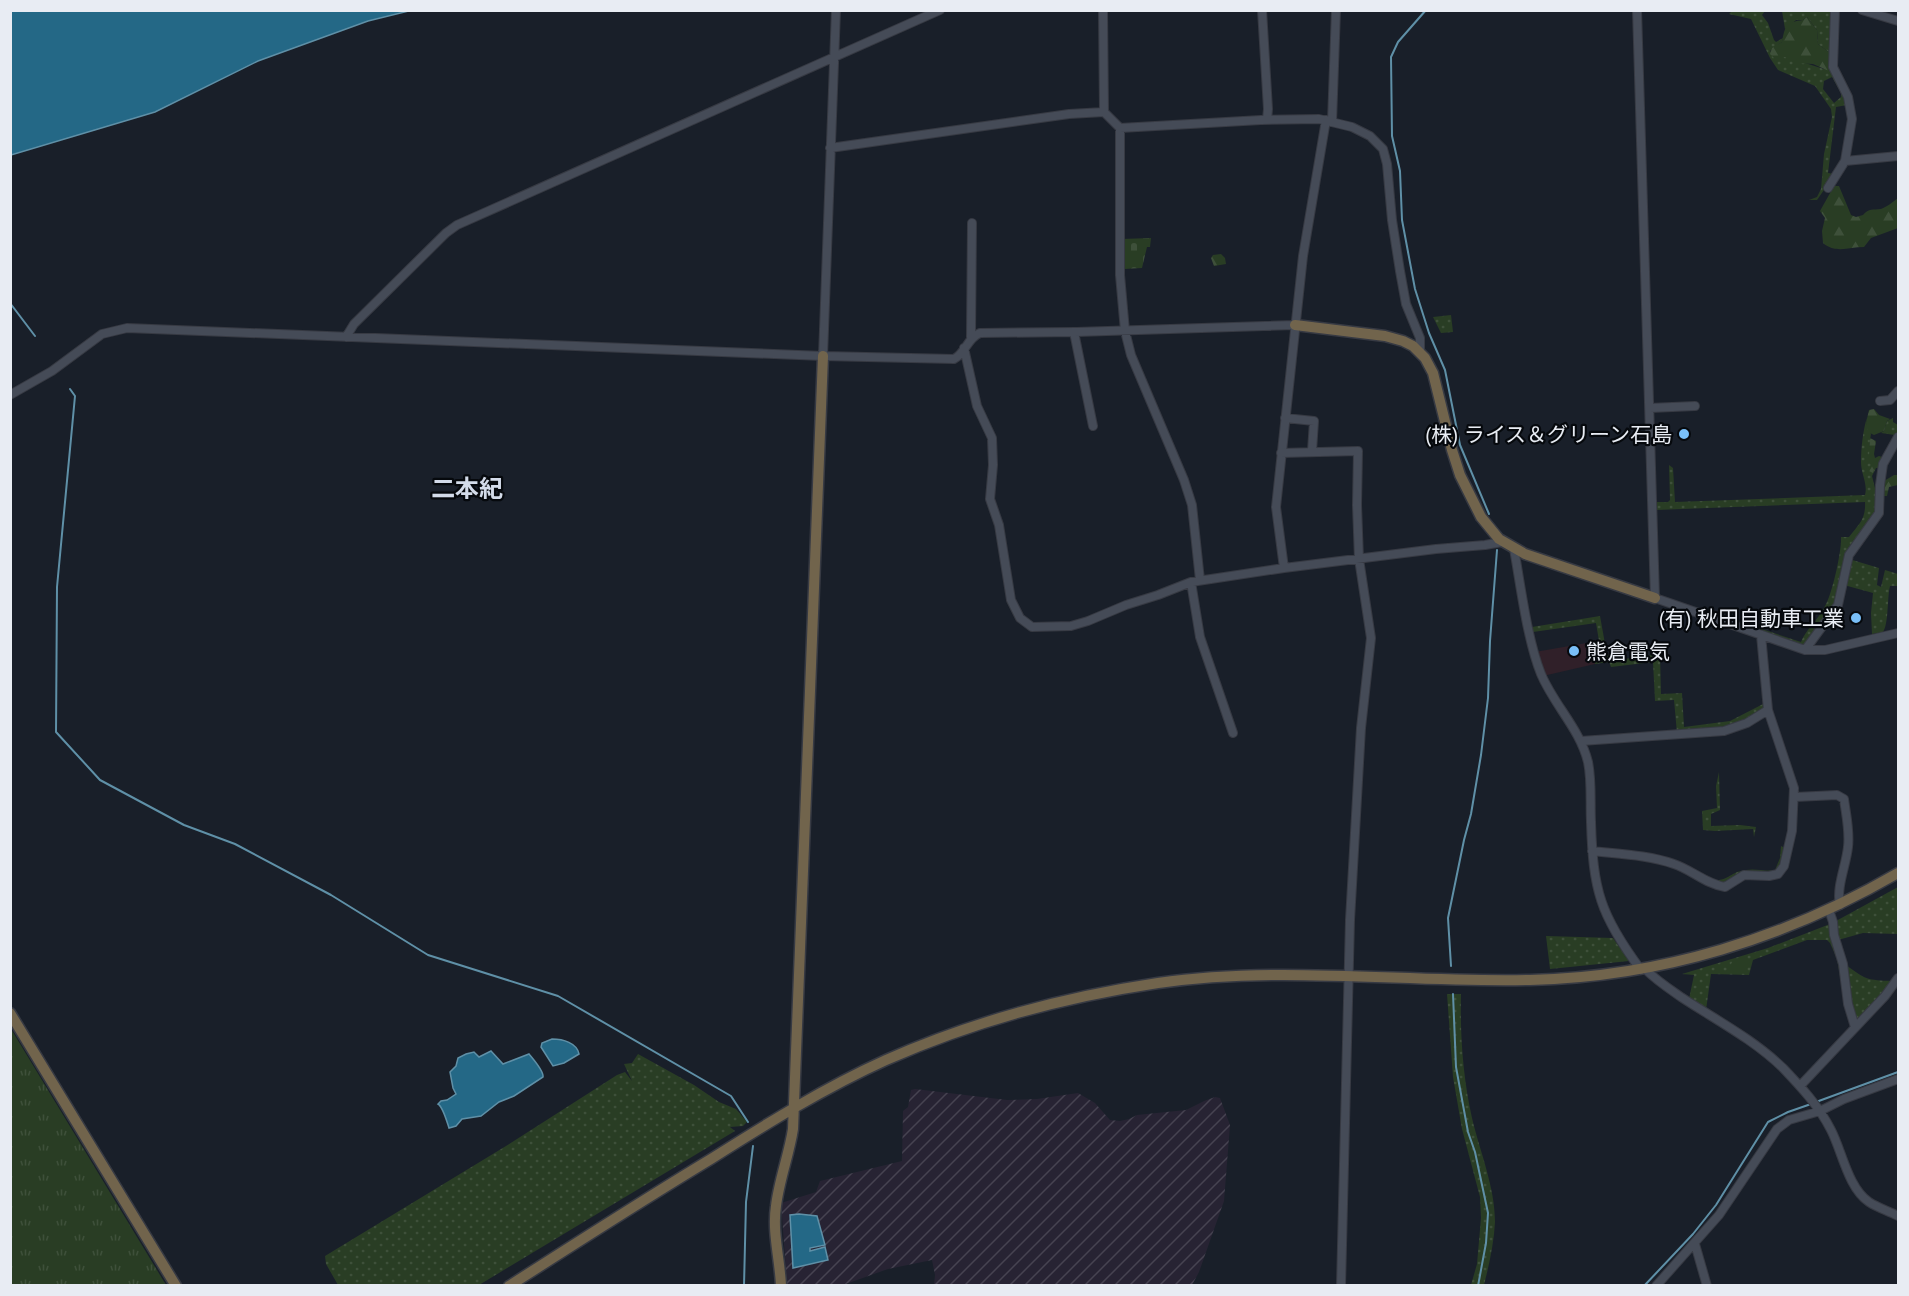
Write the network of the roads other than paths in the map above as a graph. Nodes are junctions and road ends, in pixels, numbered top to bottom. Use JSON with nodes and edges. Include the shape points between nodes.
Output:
{"nodes":[{"id":1,"x":837,"y":10,"type":"edge"},
{"id":2,"x":940,"y":10,"type":"edge"},
{"id":3,"x":1103,"y":10,"type":"edge"},
{"id":4,"x":1262,"y":10,"type":"edge"},
{"id":5,"x":1336,"y":10,"type":"edge"},
{"id":6,"x":1637,"y":10,"type":"edge"},
{"id":7,"x":1835,"y":10,"type":"edge"},
{"id":8,"x":1862,"y":10,"type":"edge"},
{"id":9,"x":1899,"y":21,"type":"edge"},
{"id":10,"x":834,"y":59,"type":"junction"},
{"id":11,"x":1104,"y":112,"type":"junction"},
{"id":12,"x":1267,"y":120,"type":"junction"},
{"id":13,"x":1329,"y":121,"type":"junction"},
{"id":14,"x":1120,"y":128,"type":"junction"},
{"id":15,"x":831,"y":148,"type":"junction"},
{"id":16,"x":1899,"y":156,"type":"edge"},
{"id":17,"x":1845,"y":161,"type":"junction"},
{"id":18,"x":1828,"y":188,"type":"dead end"},
{"id":19,"x":972,"y":223,"type":"dead end"},
{"id":20,"x":1295,"y":325,"type":"junction"},
{"id":21,"x":1125,"y":331,"type":"junction"},
{"id":22,"x":1074,"y":332,"type":"junction"},
{"id":23,"x":346,"y":337,"type":"junction"},
{"id":24,"x":971,"y":337,"type":"junction"},
{"id":25,"x":964,"y":348,"type":"junction"},
{"id":26,"x":1420,"y":353,"type":"junction"},
{"id":27,"x":823,"y":356,"type":"junction"},
{"id":28,"x":1899,"y":392,"type":"edge"},
{"id":29,"x":10,"y":395,"type":"edge"},
{"id":30,"x":1880,"y":401,"type":"dead end"},
{"id":31,"x":1695,"y":406,"type":"dead end"},
{"id":32,"x":1650,"y":408,"type":"junction"},
{"id":33,"x":1285,"y":418,"type":"junction"},
{"id":34,"x":1093,"y":426,"type":"dead end"},
{"id":35,"x":1899,"y":437,"type":"edge"},
{"id":36,"x":1312,"y":451,"type":"junction"},
{"id":37,"x":1281,"y":453,"type":"junction"},
{"id":38,"x":1502,"y":542,"type":"junction"},
{"id":39,"x":1514,"y":549,"type":"junction"},
{"id":40,"x":1359,"y":559,"type":"junction"},
{"id":41,"x":1284,"y":568,"type":"junction"},
{"id":42,"x":1200,"y":580,"type":"junction"},
{"id":43,"x":1191,"y":582,"type":"junction"},
{"id":44,"x":1655,"y":598,"type":"junction"},
{"id":45,"x":1899,"y":633,"type":"edge"},
{"id":46,"x":1761,"y":635,"type":"junction"},
{"id":47,"x":1805,"y":650,"type":"junction"},
{"id":48,"x":1768,"y":710,"type":"junction"},
{"id":49,"x":1233,"y":733,"type":"dead end"},
{"id":50,"x":1581,"y":741,"type":"junction"},
{"id":51,"x":1795,"y":797,"type":"junction"},
{"id":52,"x":1592,"y":851,"type":"junction"},
{"id":53,"x":1899,"y":873,"type":"edge"},
{"id":54,"x":1840,"y":905,"type":"junction"},
{"id":55,"x":1829,"y":910,"type":"junction"},
{"id":56,"x":1643,"y":969,"type":"junction"},
{"id":57,"x":1348,"y":975,"type":"junction"},
{"id":58,"x":1899,"y":978,"type":"edge"},
{"id":59,"x":10,"y":1013,"type":"edge"},
{"id":60,"x":1856,"y":1027,"type":"junction"},
{"id":61,"x":1899,"y":1079,"type":"edge"},
{"id":62,"x":1800,"y":1086,"type":"junction"},
{"id":63,"x":794,"y":1107,"type":"junction"},
{"id":64,"x":1819,"y":1110,"type":"junction"},
{"id":65,"x":1899,"y":1216,"type":"edge"},
{"id":66,"x":1695,"y":1244,"type":"junction"},
{"id":67,"x":176,"y":1286,"type":"edge"},
{"id":68,"x":509,"y":1286,"type":"edge"},
{"id":69,"x":781,"y":1286,"type":"edge"},
{"id":70,"x":1341,"y":1286,"type":"edge"},
{"id":71,"x":1656,"y":1286,"type":"edge"},
{"id":72,"x":1707,"y":1286,"type":"edge"}],
"edges":[{"from":1,"to":10,"type":"street"},
{"from":2,"to":10,"type":"street"},
{"from":3,"to":11,"type":"street"},
{"from":4,"to":12,"type":"street"},
{"from":5,"to":13,"type":"street"},
{"from":6,"to":32,"type":"street"},
{"from":7,"to":17,"type":"street","via":[[1833,67],[1852,113]]},
{"from":8,"to":9,"type":"street"},
{"from":10,"to":15,"type":"street"},
{"from":10,"to":23,"type":"street","via":[[457,225],[354,324]]},
{"from":11,"to":14,"type":"street"},
{"from":11,"to":15,"type":"street"},
{"from":12,"to":13,"type":"street"},
{"from":12,"to":14,"type":"street"},
{"from":13,"to":20,"type":"street","via":[[1308,217]]},
{"from":13,"to":26,"type":"street","via":[[1370,136],[1385,155],[1400,271],[1406,304],[1420,338]]},
{"from":14,"to":21,"type":"street","via":[[1120,275]]},
{"from":15,"to":27,"type":"street"},
{"from":16,"to":17,"type":"street"},
{"from":17,"to":18,"type":"street"},
{"from":19,"to":24,"type":"street"},
{"from":20,"to":21,"type":"street"},
{"from":20,"to":26,"type":"street","via":[[1395,338]]},
{"from":20,"to":33,"type":"street"},
{"from":21,"to":22,"type":"street"},
{"from":21,"to":42,"type":"street","via":[[1131,355],[1192,505]]},
{"from":22,"to":24,"type":"street","via":[[980,333]]},
{"from":22,"to":34,"type":"street"},
{"from":23,"to":27,"type":"street"},
{"from":23,"to":29,"type":"street","via":[[127,328],[102,333],[52,371]]},
{"from":24,"to":25,"type":"street"},
{"from":25,"to":27,"type":"street","via":[[954,359]]},
{"from":25,"to":43,"type":"street","via":[[977,406],[992,438],[990,499],[999,525],[1011,600],[1025,623],[1039,628],[1071,626]]},
{"from":26,"to":38,"type":"street","via":[[1433,374],[1460,476],[1481,517]]},
{"from":27,"to":63,"type":"street"},
{"from":28,"to":30,"type":"street","via":[[1890,400]]},
{"from":31,"to":32,"type":"street"},
{"from":32,"to":44,"type":"street"},
{"from":33,"to":36,"type":"street","via":[[1314,421]]},
{"from":33,"to":37,"type":"street"},
{"from":35,"to":47,"type":"street","via":[[1883,464],[1880,513],[1849,555],[1838,605]]},
{"from":36,"to":37,"type":"street"},
{"from":36,"to":40,"type":"street","via":[[1358,451]]},
{"from":37,"to":41,"type":"street","via":[[1276,507]]},
{"from":38,"to":39,"type":"street"},
{"from":38,"to":40,"type":"street"},
{"from":39,"to":44,"type":"street"},
{"from":39,"to":50,"type":"street","via":[[1540,672]]},
{"from":40,"to":41,"type":"street"},
{"from":40,"to":57,"type":"street","via":[[1371,646],[1361,728]]},
{"from":41,"to":42,"type":"street"},
{"from":42,"to":43,"type":"street"},
{"from":43,"to":49,"type":"street","via":[[1200,637]]},
{"from":44,"to":46,"type":"street"},
{"from":45,"to":47,"type":"street","via":[[1825,650]]},
{"from":46,"to":47,"type":"street"},
{"from":46,"to":48,"type":"street"},
{"from":48,"to":50,"type":"street","via":[[1748,723],[1724,731]]},
{"from":48,"to":51,"type":"street"},
{"from":50,"to":52,"type":"street","via":[[1590,779]]},
{"from":51,"to":52,"type":"street","via":[[1786,859],[1774,876],[1744,875],[1725,887],[1666,861]]},
{"from":51,"to":54,"type":"street","via":[[1837,795],[1844,799],[1849,834]]},
{"from":52,"to":56,"type":"street","via":[[1594,875],[1606,916],[1619,940]]},
{"from":53,"to":54,"type":"street"},
{"from":54,"to":55,"type":"street"},
{"from":55,"to":56,"type":"street","via":[[1743,944]]},
{"from":55,"to":60,"type":"street"},
{"from":56,"to":57,"type":"street","via":[[1528,980]]},
{"from":56,"to":62,"type":"street","via":[[1767,1054]]},
{"from":57,"to":63,"type":"street","via":[[1250,974],[1159,983],[1025,1010],[920,1046]]},
{"from":57,"to":70,"type":"street"},
{"from":58,"to":60,"type":"street"},
{"from":59,"to":67,"type":"street"},
{"from":60,"to":62,"type":"street"},
{"from":61,"to":64,"type":"street"},
{"from":62,"to":64,"type":"street"},
{"from":63,"to":68,"type":"street"},
{"from":63,"to":69,"type":"street","via":[[789,1153],[776,1207]]},
{"from":64,"to":65,"type":"street","via":[[1858,1191],[1869,1202]]},
{"from":64,"to":66,"type":"street","via":[[1789,1120],[1777,1129]]},
{"from":66,"to":71,"type":"street"},
{"from":66,"to":72,"type":"street"}]}
